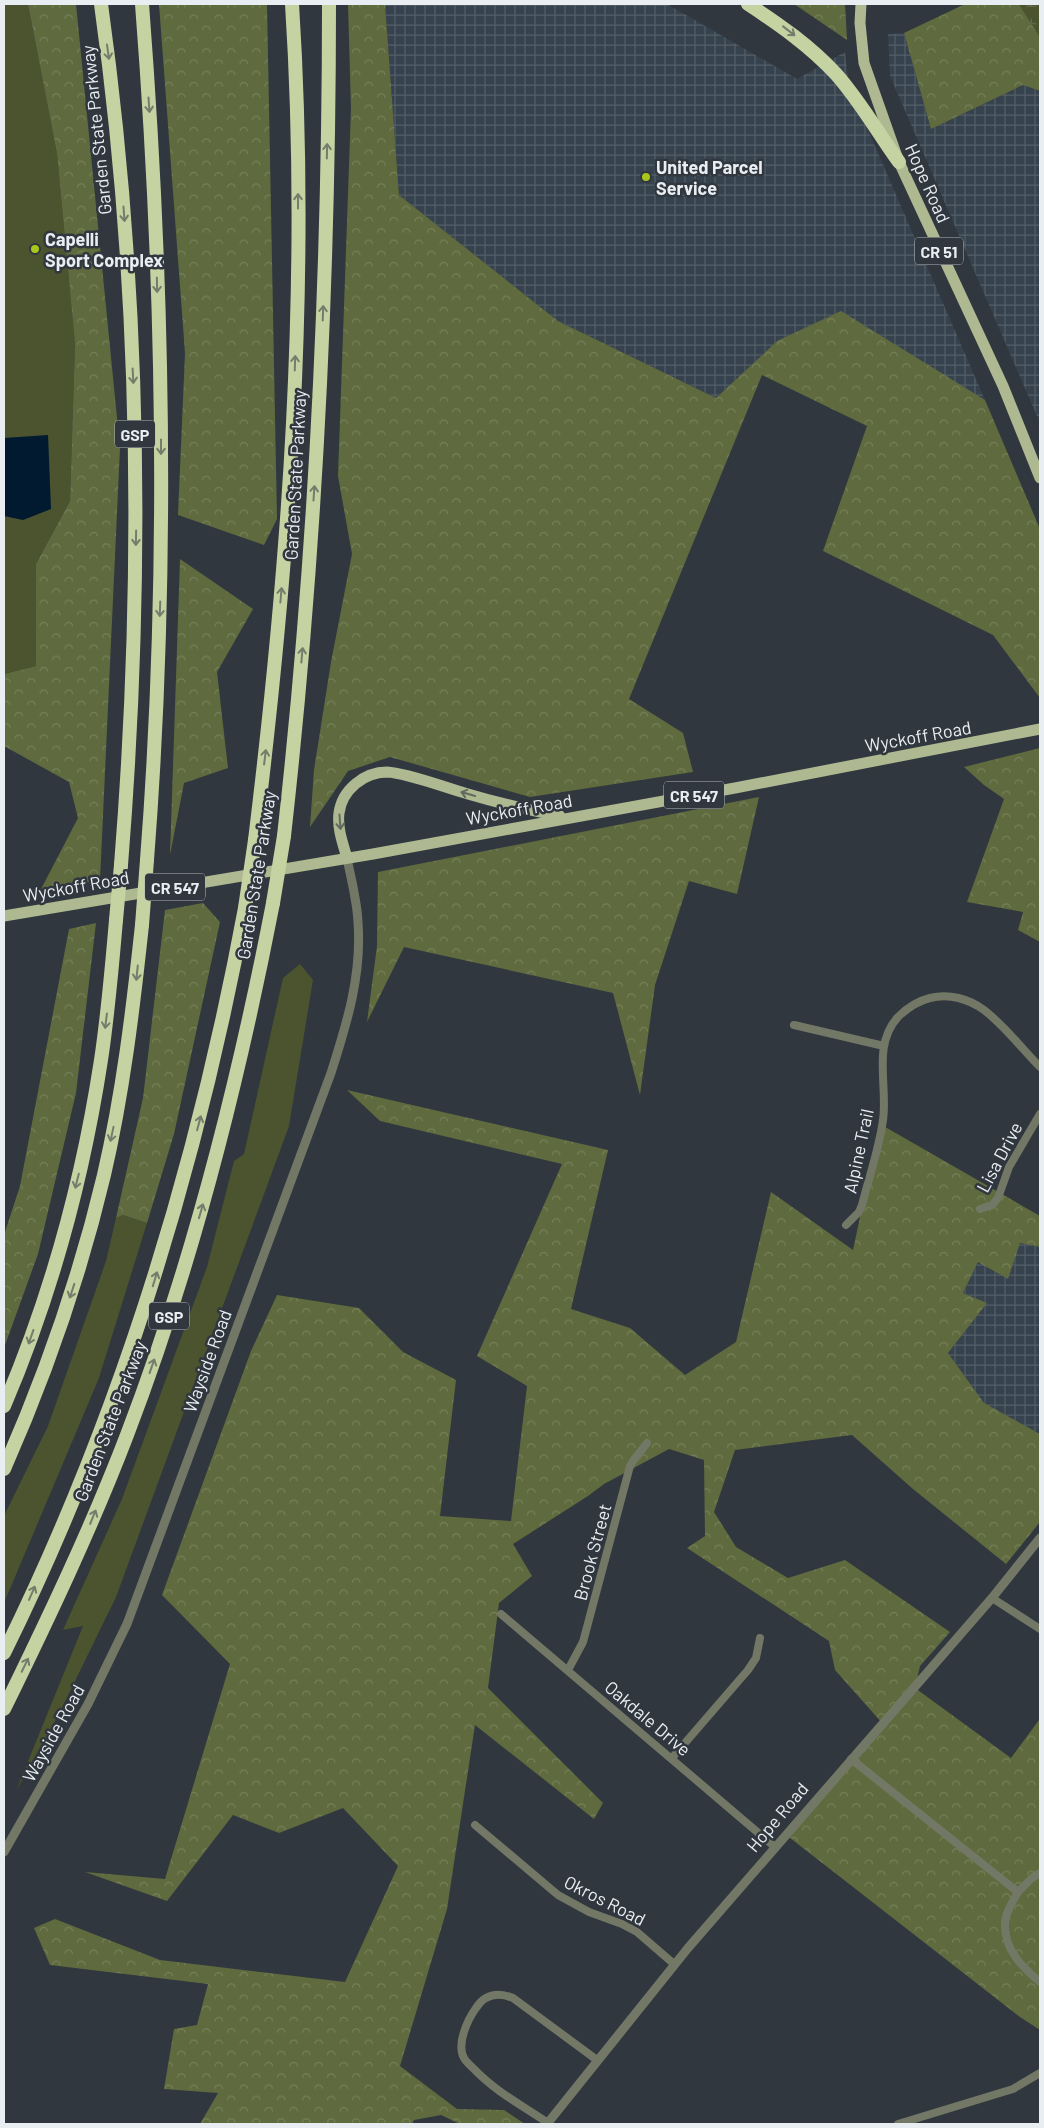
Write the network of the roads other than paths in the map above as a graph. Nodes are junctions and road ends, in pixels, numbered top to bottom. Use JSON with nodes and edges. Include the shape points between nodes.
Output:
{"nodes":[{"id":1,"x":101,"y":4,"type":"edge"},
{"id":2,"x":142,"y":4,"type":"edge"},
{"id":3,"x":292,"y":4,"type":"edge"},
{"id":4,"x":329,"y":4,"type":"edge"},
{"id":5,"x":748,"y":4,"type":"edge"},
{"id":6,"x":861,"y":4,"type":"edge"},
{"id":7,"x":898,"y":162,"type":"junction"},
{"id":8,"x":1040,"y":478,"type":"edge"},
{"id":9,"x":1040,"y":729,"type":"edge"},
{"id":10,"x":567,"y":817,"type":"junction"},
{"id":11,"x":347,"y":858,"type":"junction"},
{"id":12,"x":4,"y":916,"type":"edge"},
{"id":13,"x":794,"y":1025,"type":"dead end"},
{"id":14,"x":884,"y":1046,"type":"junction"},
{"id":15,"x":1040,"y":1067,"type":"edge"},
{"id":16,"x":1040,"y":1114,"type":"edge"},
{"id":17,"x":980,"y":1209,"type":"dead end"},
{"id":18,"x":846,"y":1225,"type":"dead end"},
{"id":19,"x":4,"y":1406,"type":"edge"},
{"id":20,"x":647,"y":1443,"type":"dead end"},
{"id":21,"x":4,"y":1468,"type":"edge"},
{"id":22,"x":1040,"y":1538,"type":"edge"},
{"id":23,"x":992,"y":1598,"type":"junction"},
{"id":24,"x":501,"y":1614,"type":"dead end"},
{"id":25,"x":1040,"y":1629,"type":"edge"},
{"id":26,"x":760,"y":1638,"type":"dead end"},
{"id":27,"x":4,"y":1653,"type":"edge"},
{"id":28,"x":568,"y":1670,"type":"junction"},
{"id":29,"x":4,"y":1709,"type":"edge"},
{"id":30,"x":672,"y":1758,"type":"junction"},
{"id":31,"x":851,"y":1758,"type":"junction"},
{"id":32,"x":475,"y":1825,"type":"dead end"},
{"id":33,"x":775,"y":1847,"type":"junction"},
{"id":34,"x":4,"y":1852,"type":"edge"},
{"id":35,"x":1040,"y":1873,"type":"edge"},
{"id":36,"x":1018,"y":1892,"type":"junction"},
{"id":37,"x":674,"y":1964,"type":"junction"},
{"id":38,"x":1040,"y":1982,"type":"edge"},
{"id":39,"x":596,"y":2060,"type":"junction"},
{"id":40,"x":1040,"y":2073,"type":"edge"},
{"id":41,"x":548,"y":2124,"type":"edge"},
{"id":42,"x":898,"y":2124,"type":"edge"}],
"edges":[{"from":1,"to":19,"type":"highway","name":"Garden State Parkway","number":"GSP","one_way":true,"bridge":true,"via":[[123,196],[134,406],[136,609],[132,717],[101,1058],[82,1160],[50,1277]]},
{"from":2,"to":21,"type":"highway","number":"GSP","one_way":true,"bridge":true,"via":[[151,142],[161,425],[155,741],[142,925],[126,1056],[93,1218],[55,1342]]},
{"from":27,"to":3,"type":"highway","name":"Garden State Parkway","number":"GSP","one_way":true,"bridge":true,"via":[[63,1526],[100,1435],[154,1282],[204,1105],[245,908],[269,730],[292,435],[298,288]]},
{"from":29,"to":4,"type":"highway","name":"Garden State Parkway","number":"GSP","one_way":true,"bridge":true,"via":[[84,1541],[165,1326],[202,1210],[258,982],[284,836],[305,615],[326,226]]},
{"from":5,"to":7,"type":"highway","one_way":true,"via":[[802,42],[835,73]]},
{"from":6,"to":7,"type":"main road","name":"Hope Road","number":"CR 51","via":[[865,68]]},
{"from":7,"to":8,"type":"main road","name":"Hope Road","number":"CR 51","via":[[1003,386]]},
{"from":9,"to":10,"type":"main road","name":"Wyckoff Road","number":"CR 547"},
{"from":10,"to":11,"type":"main road","name":"Wyckoff Road","number":"CR 547"},
{"from":10,"to":11,"type":"main road","one_way":true,"via":[[507,805],[396,773],[377,773],[357,782],[341,804],[339,823]]},
{"from":11,"to":12,"type":"main road","name":"Wyckoff Road","number":"CR 547"},
{"from":11,"to":34,"type":"street","name":"Wayside Road","via":[[358,922],[358,970],[350,1014],[331,1073],[127,1624],[88,1704]]},
{"from":13,"to":14,"type":"street"},
{"from":14,"to":15,"type":"street","name":"Alpine Trail","via":[[895,1021],[910,1007],[926,999],[950,996],[984,1010]]},
{"from":14,"to":18,"type":"street","name":"Alpine Trail","via":[[882,1126],[862,1205]]},
{"from":16,"to":17,"type":"street","name":"Lisa Drive","via":[[1009,1167],[998,1198],[992,1205]]},
{"from":20,"to":28,"type":"street","name":"Brook Street","via":[[630,1466],[583,1642]]},
{"from":22,"to":23,"type":"street","name":"Hope Road"},
{"from":23,"to":25,"type":"street"},
{"from":23,"to":31,"type":"street","name":"Hope Road"},
{"from":24,"to":28,"type":"street","name":"Oakdale Drive"},
{"from":26,"to":30,"type":"street","via":[[756,1658],[748,1670]]},
{"from":28,"to":30,"type":"street","name":"Oakdale Drive"},
{"from":30,"to":33,"type":"street","name":"Oakdale Drive"},
{"from":31,"to":33,"type":"street","name":"Hope Road"},
{"from":31,"to":36,"type":"street"},
{"from":32,"to":37,"type":"street","name":"Okros Road","via":[[558,1895],[588,1912],[633,1929]]},
{"from":33,"to":37,"type":"street","name":"Hope Road"},
{"from":35,"to":36,"type":"street"},
{"from":36,"to":38,"type":"street","via":[[1005,1923],[1006,1937],[1019,1962]]},
{"from":37,"to":39,"type":"street","name":"Hope Road"},
{"from":39,"to":41,"type":"street","name":"Hope Road"},
{"from":39,"to":41,"type":"street","via":[[504,1994],[490,1995],[476,2007],[463,2040],[464,2059],[493,2087]]},
{"from":40,"to":42,"type":"street","via":[[1013,2089]]}]}
